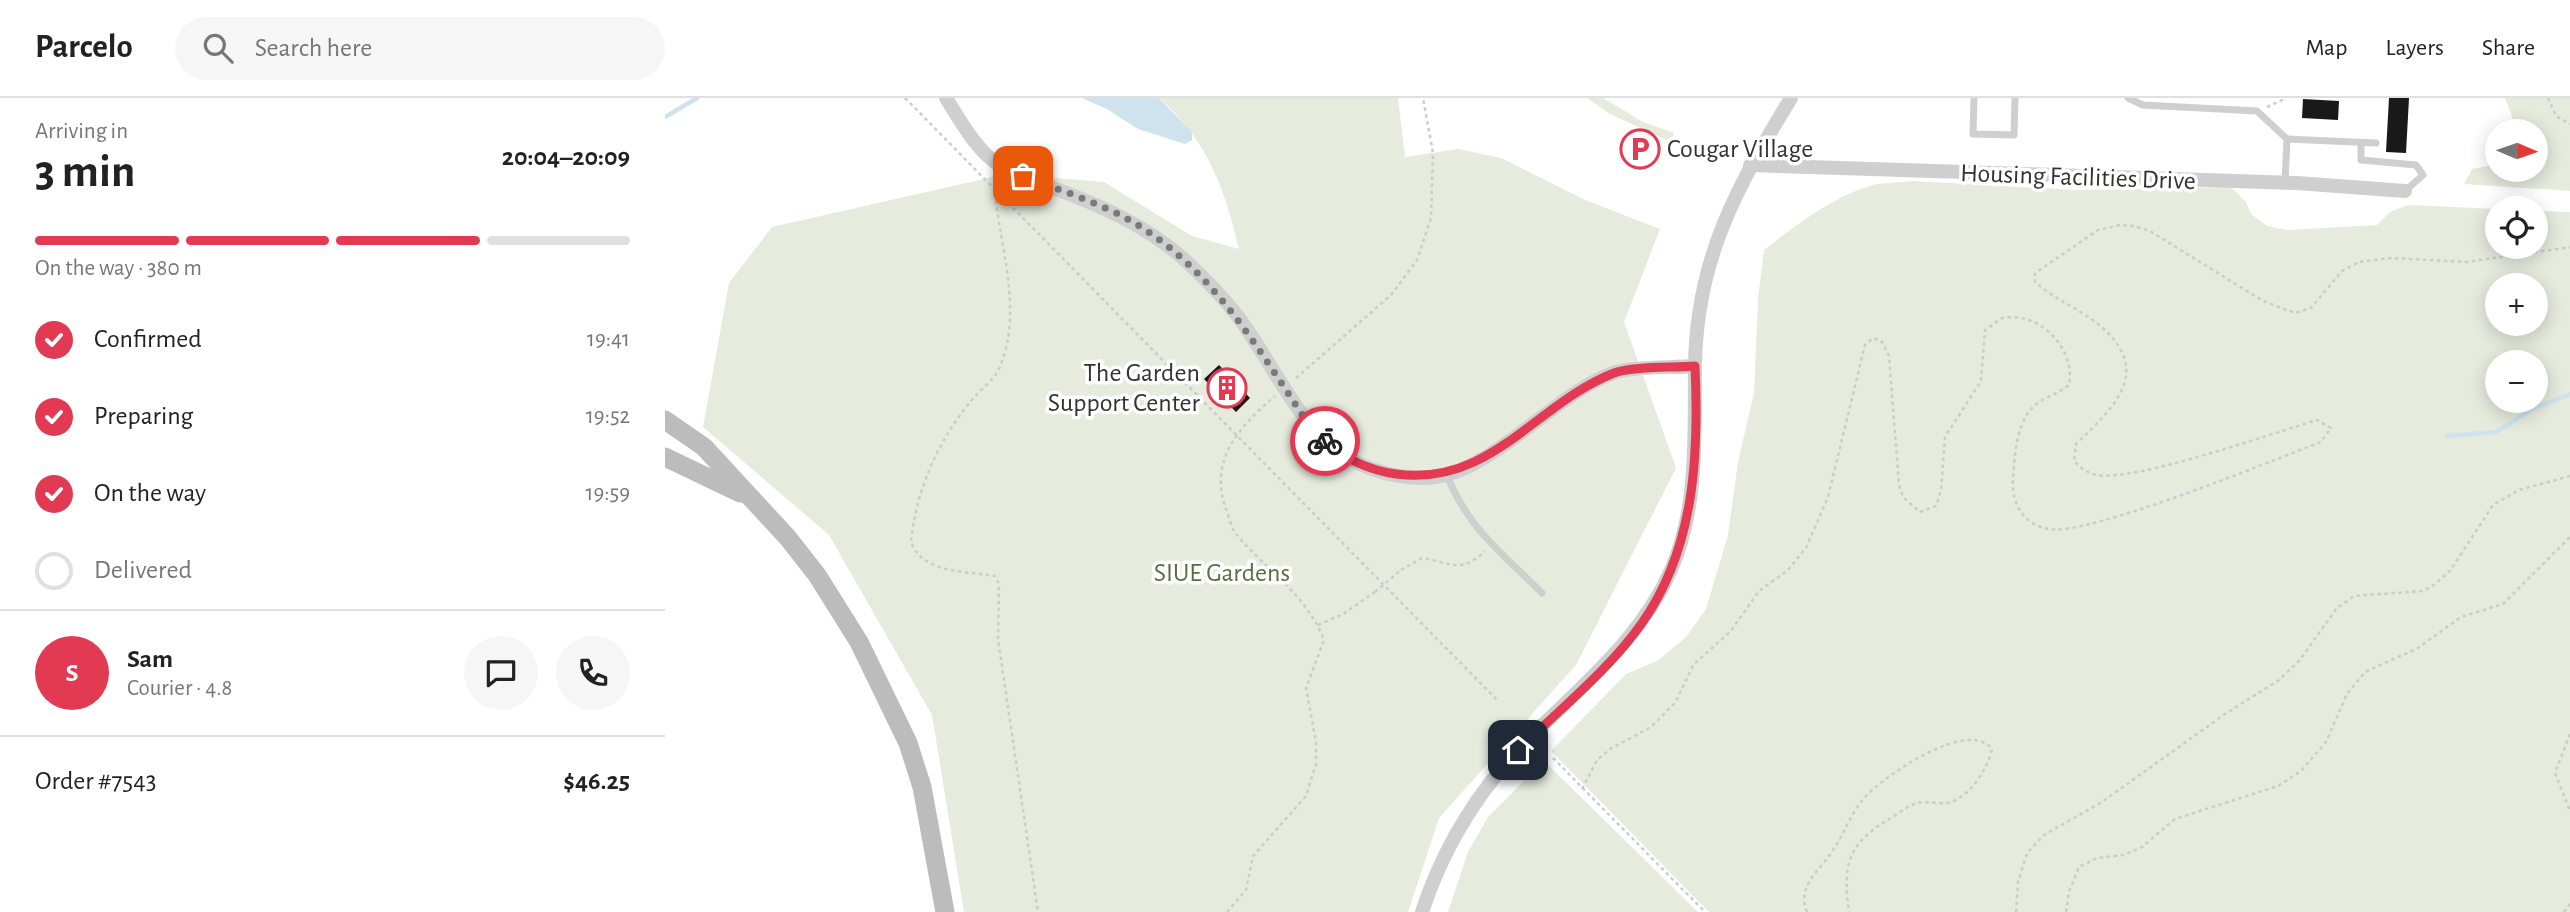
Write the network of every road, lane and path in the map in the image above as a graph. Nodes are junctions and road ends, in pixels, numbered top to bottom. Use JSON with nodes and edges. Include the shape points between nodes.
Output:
{"nodes":[{"id":1,"x":905,"y":98,"type":"edge"},
{"id":2,"x":946,"y":98,"type":"edge"},
{"id":3,"x":1423,"y":98,"type":"edge"},
{"id":4,"x":1791,"y":98,"type":"edge"},
{"id":5,"x":1974,"y":98,"type":"edge"},
{"id":6,"x":2015,"y":98,"type":"edge"},
{"id":7,"x":2128,"y":98,"type":"edge"},
{"id":8,"x":2286,"y":98,"type":"edge"},
{"id":9,"x":2548,"y":98,"type":"edge"},
{"id":10,"x":2257,"y":111,"type":"junction"},
{"id":11,"x":2570,"y":124,"type":"edge"},
{"id":12,"x":2287,"y":139,"type":"junction"},
{"id":13,"x":2361,"y":143,"type":"junction"},
{"id":14,"x":2376,"y":143,"type":"dead end"},
{"id":15,"x":1750,"y":165,"type":"junction"},
{"id":16,"x":1002,"y":167,"type":"junction"},
{"id":17,"x":2285,"y":183,"type":"junction"},
{"id":18,"x":995,"y":187,"type":"junction"},
{"id":19,"x":2405,"y":191,"type":"joint"},
{"id":20,"x":2570,"y":247,"type":"edge"},
{"id":21,"x":1695,"y":366,"type":"junction"},
{"id":22,"x":1284,"y":388,"type":"junction"},
{"id":23,"x":665,"y":420,"type":"edge"},
{"id":24,"x":1235,"y":434,"type":"junction"},
{"id":25,"x":665,"y":457,"type":"edge"},
{"id":26,"x":1446,"y":472,"type":"junction"},
{"id":27,"x":2570,"y":476,"type":"edge"},
{"id":28,"x":750,"y":498,"type":"junction"},
{"id":29,"x":2570,"y":537,"type":"edge"},
{"id":30,"x":1485,"y":551,"type":"dead end"},
{"id":31,"x":1542,"y":593,"type":"dead end"},
{"id":32,"x":1318,"y":625,"type":"junction"},
{"id":33,"x":1497,"y":701,"type":"dead end"},
{"id":34,"x":2570,"y":734,"type":"edge"},
{"id":35,"x":1553,"y":758,"type":"dead end"},
{"id":36,"x":1582,"y":789,"type":"junction"},
{"id":37,"x":2570,"y":811,"type":"edge"},
{"id":38,"x":2570,"y":904,"type":"edge"},
{"id":39,"x":944,"y":909,"type":"edge"},
{"id":40,"x":1038,"y":912,"type":"edge"},
{"id":41,"x":1227,"y":912,"type":"edge"},
{"id":42,"x":1422,"y":912,"type":"edge"},
{"id":43,"x":1705,"y":912,"type":"edge"},
{"id":44,"x":1807,"y":912,"type":"edge"},
{"id":45,"x":1849,"y":912,"type":"edge"},
{"id":46,"x":2015,"y":912,"type":"edge"},
{"id":47,"x":2066,"y":912,"type":"edge"},
{"id":48,"x":2564,"y":912,"type":"edge"}],
"edges":[{"from":1,"to":18,"type":"path"},
{"from":2,"to":16,"type":"street","via":[[970,135]]},
{"from":3,"to":22,"type":"path","via":[[1433,153],[1431,218],[1417,260],[1391,295]]},
{"from":4,"to":15,"type":"street"},
{"from":5,"to":6,"type":"lane","via":[[1973,134],[2014,135]]},
{"from":7,"to":10,"type":"lane","via":[[2143,105]]},
{"from":8,"to":10,"type":"path"},
{"from":9,"to":11,"type":"path","via":[[2556,116]]},
{"from":10,"to":12,"type":"lane"},
{"from":12,"to":13,"type":"lane"},
{"from":12,"to":17,"type":"lane"},
{"from":13,"to":14,"type":"lane"},
{"from":13,"to":19,"type":"lane","via":[[2361,160],[2416,165],[2423,174]]},
{"from":15,"to":17,"type":"street","name":"Housing Facilities Drive"},
{"from":15,"to":21,"type":"street","via":[[1731,201],[1707,272]]},
{"from":16,"to":18,"type":"path"},
{"from":16,"to":22,"type":"street","via":[[1130,220],[1185,260],[1238,316]]},
{"from":17,"to":19,"type":"street","name":"Housing Facilities Drive"},
{"from":18,"to":24,"type":"path"},
{"from":18,"to":40,"type":"path","via":[[1007,282],[1007,345],[996,376],[963,411],[927,472],[911,542],[932,565],[995,576],[999,584],[998,639]]},
{"from":20,"to":36,"type":"path","via":[[2467,262],[2391,258],[2359,262],[2342,271],[2312,307],[2295,313],[2263,301],[2150,231],[2120,225],[2098,230],[2035,273],[2035,282],[2046,292],[2094,320],[2113,338],[2127,368],[2122,393],[2112,409],[2076,444],[2074,461],[2084,471],[2133,473],[2317,420],[2331,428],[2321,442],[2109,519],[2064,530],[2046,529],[2024,518],[2016,508],[2013,481],[2021,424],[2034,406],[2069,385],[2066,353],[2042,325],[2001,318],[1985,330],[1981,381],[1945,438],[1936,506],[1920,512],[1903,496],[1899,485],[1889,356],[1882,342],[1873,338],[1865,345],[1828,497],[1806,548],[1787,571],[1759,591],[1730,632],[1694,664],[1675,703],[1651,727],[1597,760]]},
{"from":21,"to":26,"type":"street","via":[[1617,372],[1573,394],[1468,467]]},
{"from":21,"to":42,"type":"street","via":[[1693,479],[1689,513],[1672,569],[1622,648],[1481,793],[1441,863]]},
{"from":22,"to":24,"type":"path"},
{"from":22,"to":26,"type":"street","via":[[1311,428],[1344,459],[1381,472],[1425,478]]},
{"from":23,"to":28,"type":"main road","via":[[704,447]]},
{"from":24,"to":32,"type":"path","via":[[1226,450],[1221,480],[1234,531],[1300,598]]},
{"from":24,"to":33,"type":"path"},
{"from":25,"to":28,"type":"main road"},
{"from":26,"to":31,"type":"lane","via":[[1459,506]]},
{"from":27,"to":46,"type":"path","via":[[2519,490],[2493,505],[2451,571],[2434,585],[2413,592],[2354,596],[2337,608],[2299,661],[2279,680],[2102,802],[2044,835],[2027,853]]},
{"from":28,"to":39,"type":"main road","via":[[817,575],[889,701],[922,787]]},
{"from":29,"to":47,"type":"path","via":[[2503,604],[2461,617],[2418,648],[2365,672],[2347,694],[2326,741],[2301,771],[2279,786],[2175,819],[2142,847],[2079,867]]},
{"from":30,"to":32,"type":"path","bridge":true,"via":[[1462,565],[1419,558],[1343,614]]},
{"from":32,"to":41,"type":"path","via":[[1324,640],[1306,688],[1317,742],[1306,796],[1253,856],[1246,890]]},
{"from":34,"to":37,"type":"path","via":[[2555,773]]},
{"from":35,"to":36,"type":"path"},
{"from":36,"to":43,"type":"path"},
{"from":38,"to":48,"type":"path"},
{"from":44,"to":45,"type":"path","via":[[1803,900],[1806,884],[1868,794],[1943,745],[1973,738],[1988,743],[1993,749],[1990,761],[1962,797],[1948,803],[1916,803],[1869,832],[1853,850],[1846,884]]}]}
